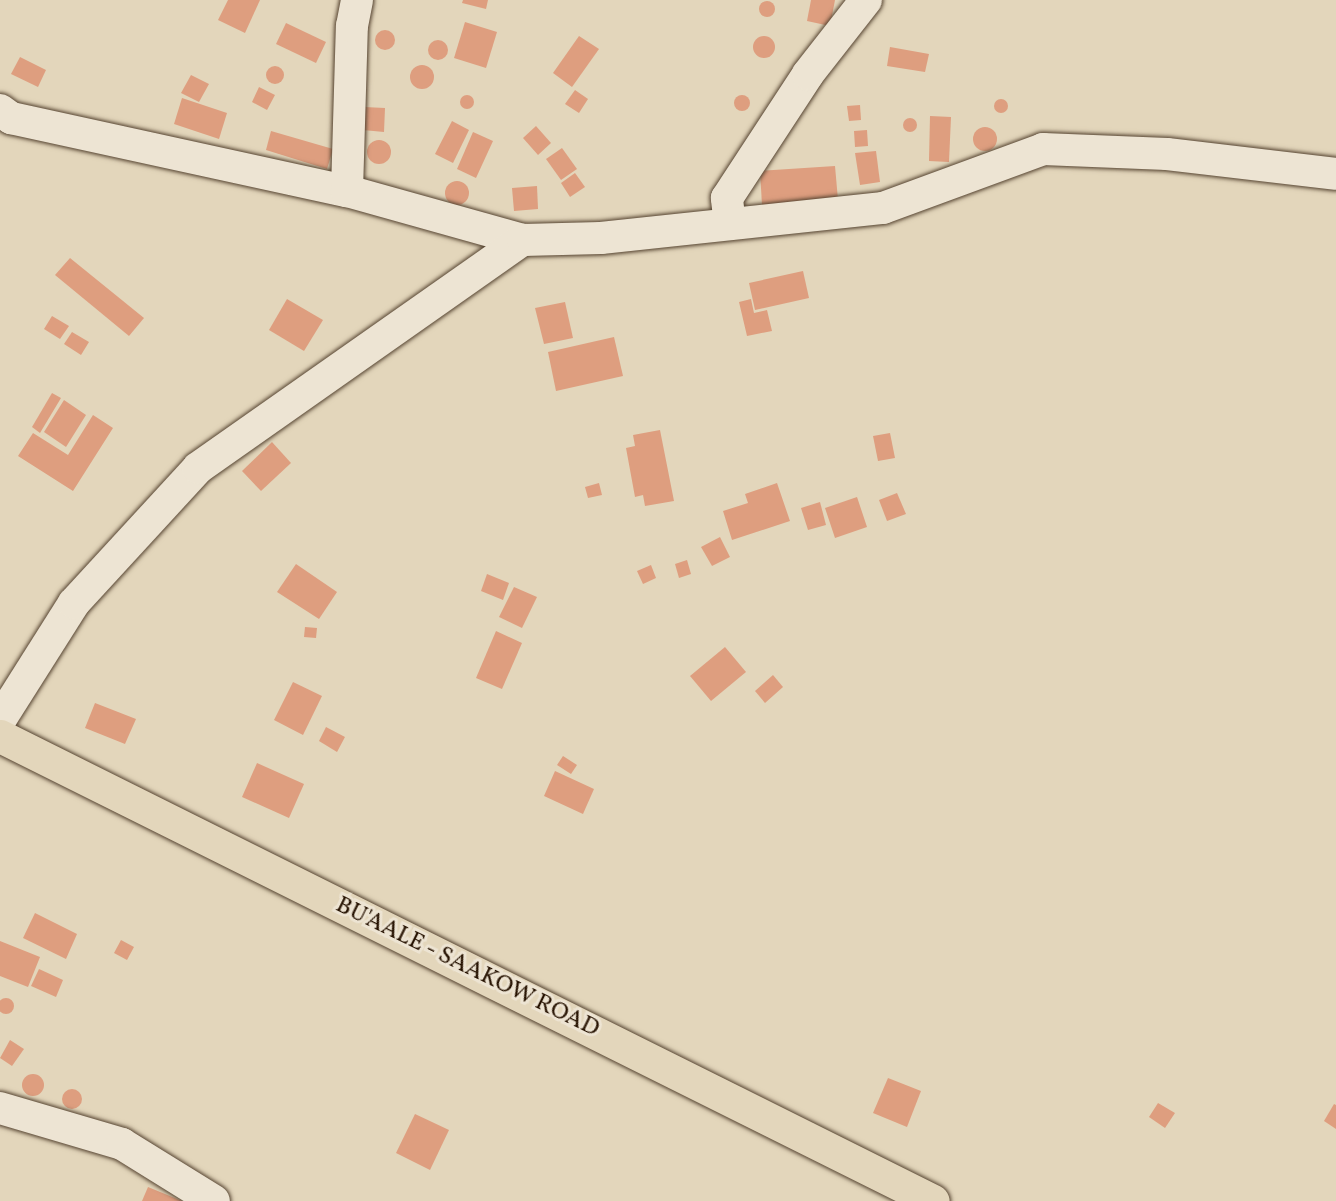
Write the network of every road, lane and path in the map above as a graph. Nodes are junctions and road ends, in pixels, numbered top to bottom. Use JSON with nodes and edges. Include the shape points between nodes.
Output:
{"nodes":[{"id":1,"x":357,"y":0,"type":"edge"},
{"id":2,"x":866,"y":0,"type":"edge"},
{"id":3,"x":0,"y":110,"type":"edge"},
{"id":4,"x":1336,"y":174,"type":"edge"},
{"id":5,"x":347,"y":191,"type":"junction"},
{"id":6,"x":730,"y":224,"type":"junction"},
{"id":7,"x":523,"y":240,"type":"junction"},
{"id":8,"x":0,"y":720,"type":"edge"},
{"id":9,"x":0,"y":736,"type":"edge"},
{"id":10,"x":0,"y":1108,"type":"edge"},
{"id":11,"x":214,"y":1201,"type":"edge"},
{"id":12,"x":933,"y":1201,"type":"edge"}],
"edges":[{"from":1,"to":5,"type":"street","via":[[352,26]]},
{"from":2,"to":6,"type":"street","via":[[808,74],[727,198]]},
{"from":3,"to":5,"type":"street","via":[[11,118]]},
{"from":4,"to":6,"type":"street","via":[[1167,154],[1043,149],[883,208]]},
{"from":5,"to":7,"type":"street"},
{"from":6,"to":7,"type":"street","via":[[601,238]]},
{"from":7,"to":8,"type":"street","via":[[198,468],[74,603]]},
{"from":9,"to":12,"type":"main road","name":"BU'AALE - SAAKOW ROAD"},
{"from":10,"to":11,"type":"street","via":[[123,1144]]}]}
